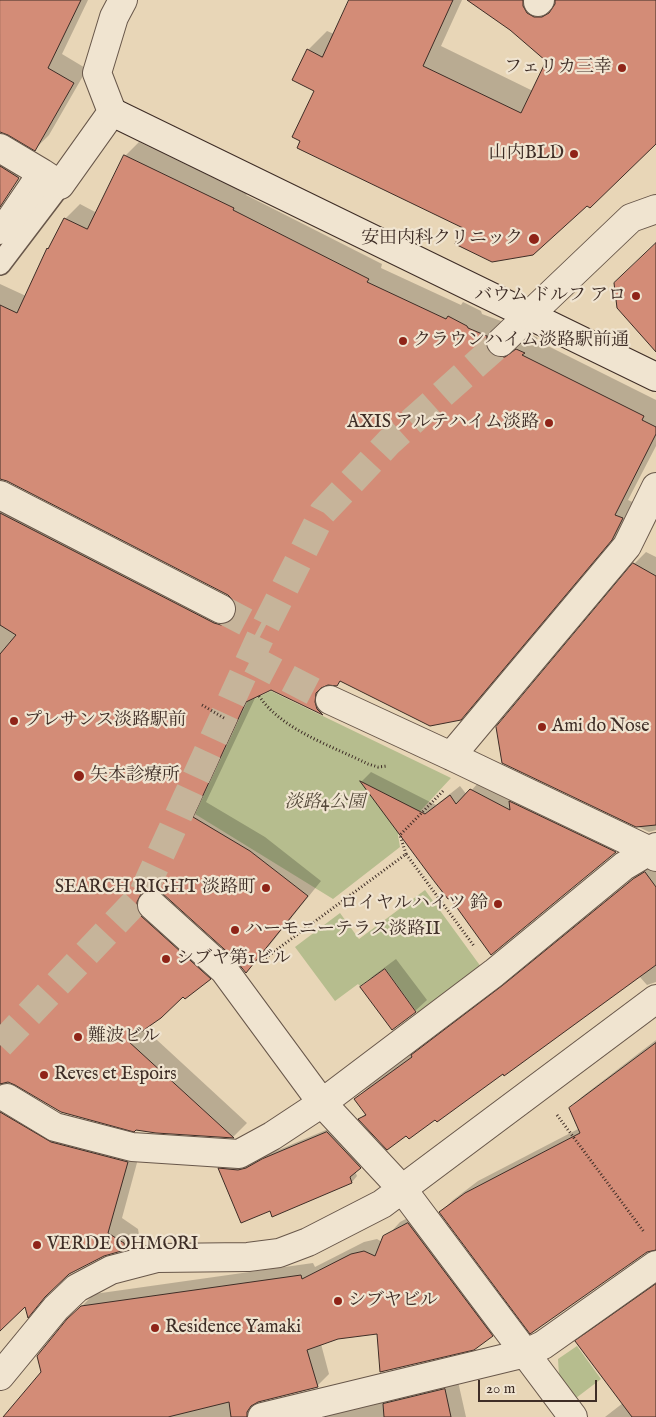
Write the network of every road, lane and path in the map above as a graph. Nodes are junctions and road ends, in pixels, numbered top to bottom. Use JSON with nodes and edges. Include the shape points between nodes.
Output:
{"nodes":[{"id":1,"x":123,"y":0,"type":"edge"},
{"id":2,"x":112,"y":112,"type":"junction"},
{"id":3,"x":0,"y":148,"type":"edge"},
{"id":4,"x":51,"y":179,"type":"junction"},
{"id":5,"x":656,"y":209,"type":"edge"},
{"id":6,"x":0,"y":230,"type":"edge"},
{"id":7,"x":0,"y":264,"type":"edge"},
{"id":8,"x":528,"y":316,"type":"junction"},
{"id":9,"x":501,"y":342,"type":"tunnel mouth"},
{"id":10,"x":656,"y":378,"type":"edge"},
{"id":11,"x":656,"y":487,"type":"edge"},
{"id":12,"x":0,"y":495,"type":"edge"},
{"id":13,"x":221,"y":609,"type":"tunnel mouth"},
{"id":14,"x":330,"y":700,"type":"tunnel mouth"},
{"id":15,"x":202,"y":705,"type":"dead end"},
{"id":16,"x":224,"y":718,"type":"dead end"},
{"id":17,"x":460,"y":760,"type":"junction"},
{"id":18,"x":654,"y":852,"type":"edge"},
{"id":19,"x":406,"y":854,"type":"junction"},
{"id":20,"x":152,"y":905,"type":"dead end"},
{"id":21,"x":494,"y":973,"type":"junction"},
{"id":22,"x":233,"y":982,"type":"junction"},
{"id":23,"x":656,"y":999,"type":"edge"},
{"id":24,"x":7,"y":1098,"type":"dead end"},
{"id":25,"x":322,"y":1103,"type":"junction"},
{"id":26,"x":556,"y":1114,"type":"dead end"},
{"id":27,"x":403,"y":1190,"type":"junction"},
{"id":28,"x":644,"y":1233,"type":"dead end"},
{"id":29,"x":656,"y":1265,"type":"edge"},
{"id":30,"x":526,"y":1353,"type":"junction"},
{"id":31,"x":0,"y":1376,"type":"edge"},
{"id":32,"x":262,"y":1417,"type":"edge"},
{"id":33,"x":573,"y":1417,"type":"edge"}],
"edges":[{"from":1,"to":2,"type":"street","via":[[114,17],[97,73]]},
{"from":2,"to":4,"type":"street"},
{"from":2,"to":8,"type":"street"},
{"from":3,"to":4,"type":"street"},
{"from":4,"to":6,"type":"street"},
{"from":4,"to":7,"type":"lane"},
{"from":5,"to":8,"type":"street","via":[[631,218]]},
{"from":8,"to":9,"type":"street"},
{"from":8,"to":10,"type":"street"},
{"from":11,"to":17,"type":"street","via":[[627,546]]},
{"from":12,"to":13,"type":"street"},
{"from":14,"to":17,"type":"street"},
{"from":15,"to":16,"type":"path"},
{"from":17,"to":18,"type":"street"},
{"from":17,"to":19,"type":"path","via":[[400,835]]},
{"from":18,"to":21,"type":"street","via":[[624,866]]},
{"from":19,"to":21,"type":"path"},
{"from":19,"to":22,"type":"path"},
{"from":20,"to":22,"type":"street"},
{"from":21,"to":25,"type":"street"},
{"from":22,"to":25,"type":"street"},
{"from":23,"to":27,"type":"street"},
{"from":24,"to":25,"type":"street","via":[[55,1127],[132,1147],[239,1154]]},
{"from":25,"to":27,"type":"street"},
{"from":26,"to":28,"type":"path"},
{"from":27,"to":30,"type":"street"},
{"from":27,"to":31,"type":"street","via":[[308,1242],[279,1253],[248,1257],[157,1258],[111,1270],[77,1288],[56,1308]]},
{"from":29,"to":30,"type":"street","via":[[543,1345]]},
{"from":30,"to":32,"type":"street"},
{"from":30,"to":33,"type":"street"}]}
